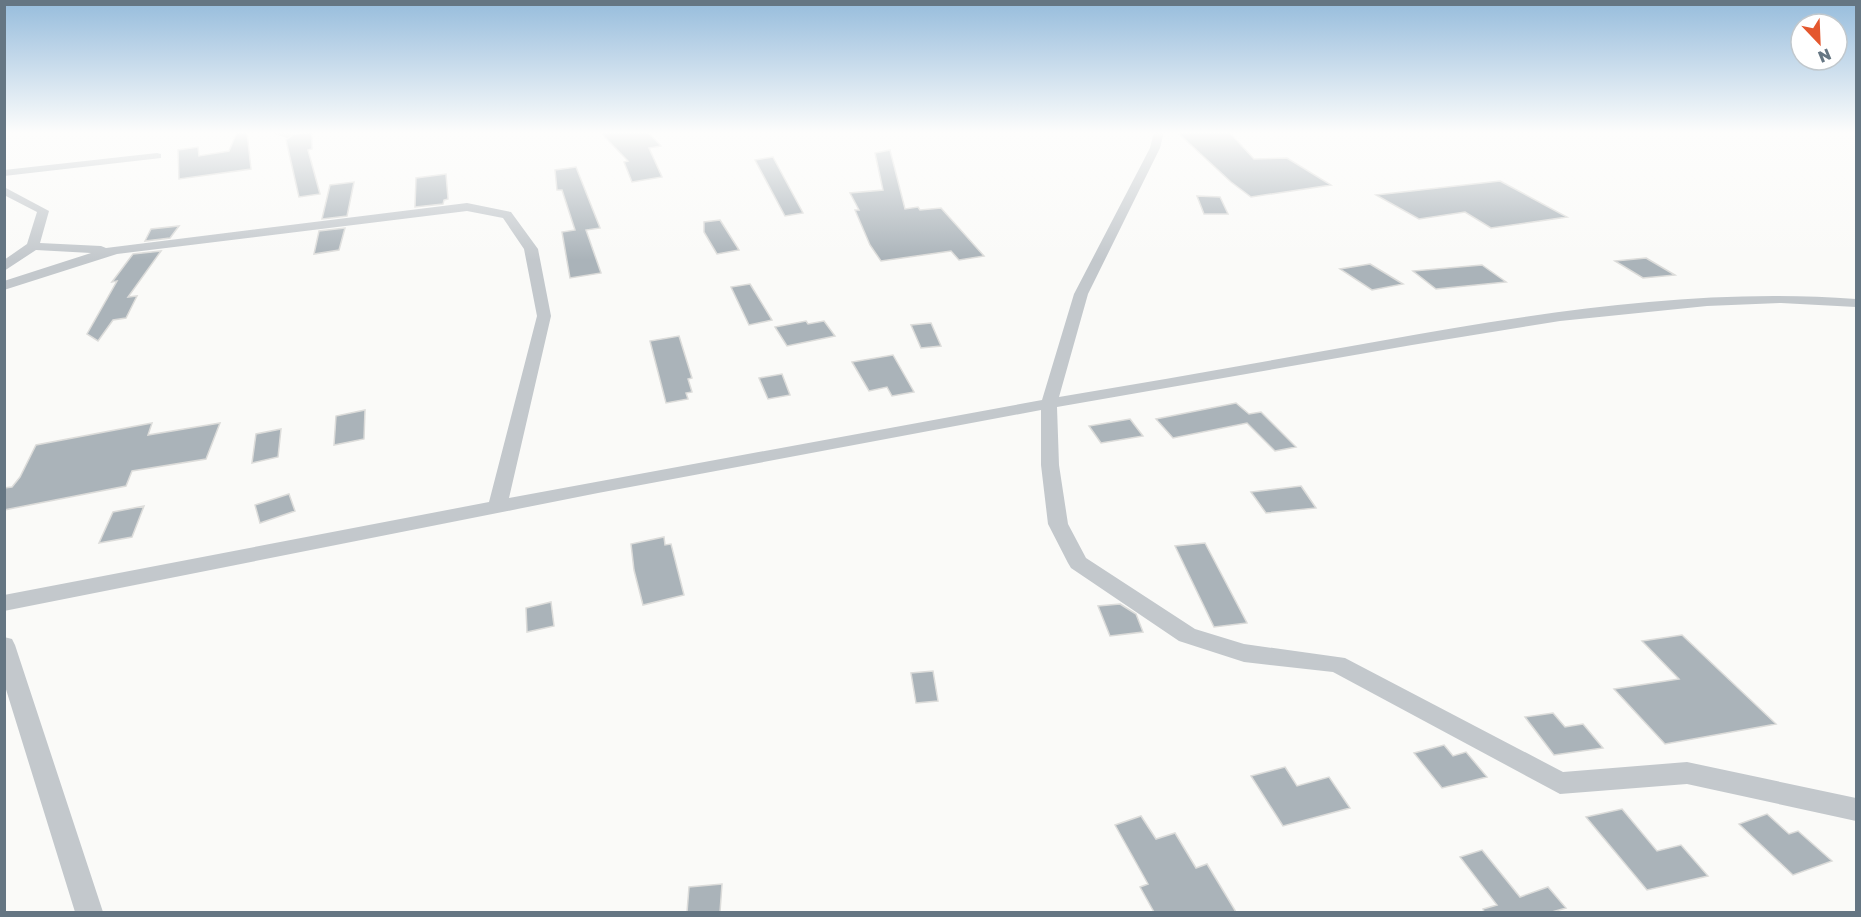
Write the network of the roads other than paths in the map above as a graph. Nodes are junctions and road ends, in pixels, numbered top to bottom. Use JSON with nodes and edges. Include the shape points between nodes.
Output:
{"nodes":[{"id":1,"x":1141,"y":175,"type":"edge"},
{"id":2,"x":4,"y":190,"type":"edge"},
{"id":3,"x":33,"y":246,"type":"junction"},
{"id":4,"x":115,"y":250,"type":"junction"},
{"id":5,"x":4,"y":267,"type":"edge"},
{"id":6,"x":4,"y":286,"type":"edge"},
{"id":7,"x":1857,"y":303,"type":"edge"},
{"id":8,"x":1048,"y":404,"type":"junction"},
{"id":9,"x":497,"y":507,"type":"junction"},
{"id":10,"x":4,"y":603,"type":"edge"},
{"id":11,"x":4,"y":645,"type":"edge"},
{"id":12,"x":1857,"y":810,"type":"edge"},
{"id":13,"x":89,"y":912,"type":"edge"}],
"edges":[{"from":1,"to":8,"type":"street","via":[[1081,294]]},
{"from":2,"to":3,"type":"street","via":[[43,211]]},
{"from":3,"to":4,"type":"street"},
{"from":3,"to":5,"type":"street"},
{"from":4,"to":6,"type":"street"},
{"from":4,"to":9,"type":"street","via":[[467,207],[507,214],[531,249],[544,316]]},
{"from":7,"to":8,"type":"street","via":[[1774,300],[1674,304],[1573,315]]},
{"from":8,"to":9,"type":"street"},
{"from":8,"to":12,"type":"street","via":[[1050,465],[1058,525],[1078,563],[1187,635],[1244,653],[1337,664],[1560,783],[1688,773]]},
{"from":9,"to":10,"type":"street"},
{"from":11,"to":13,"type":"street"}]}
